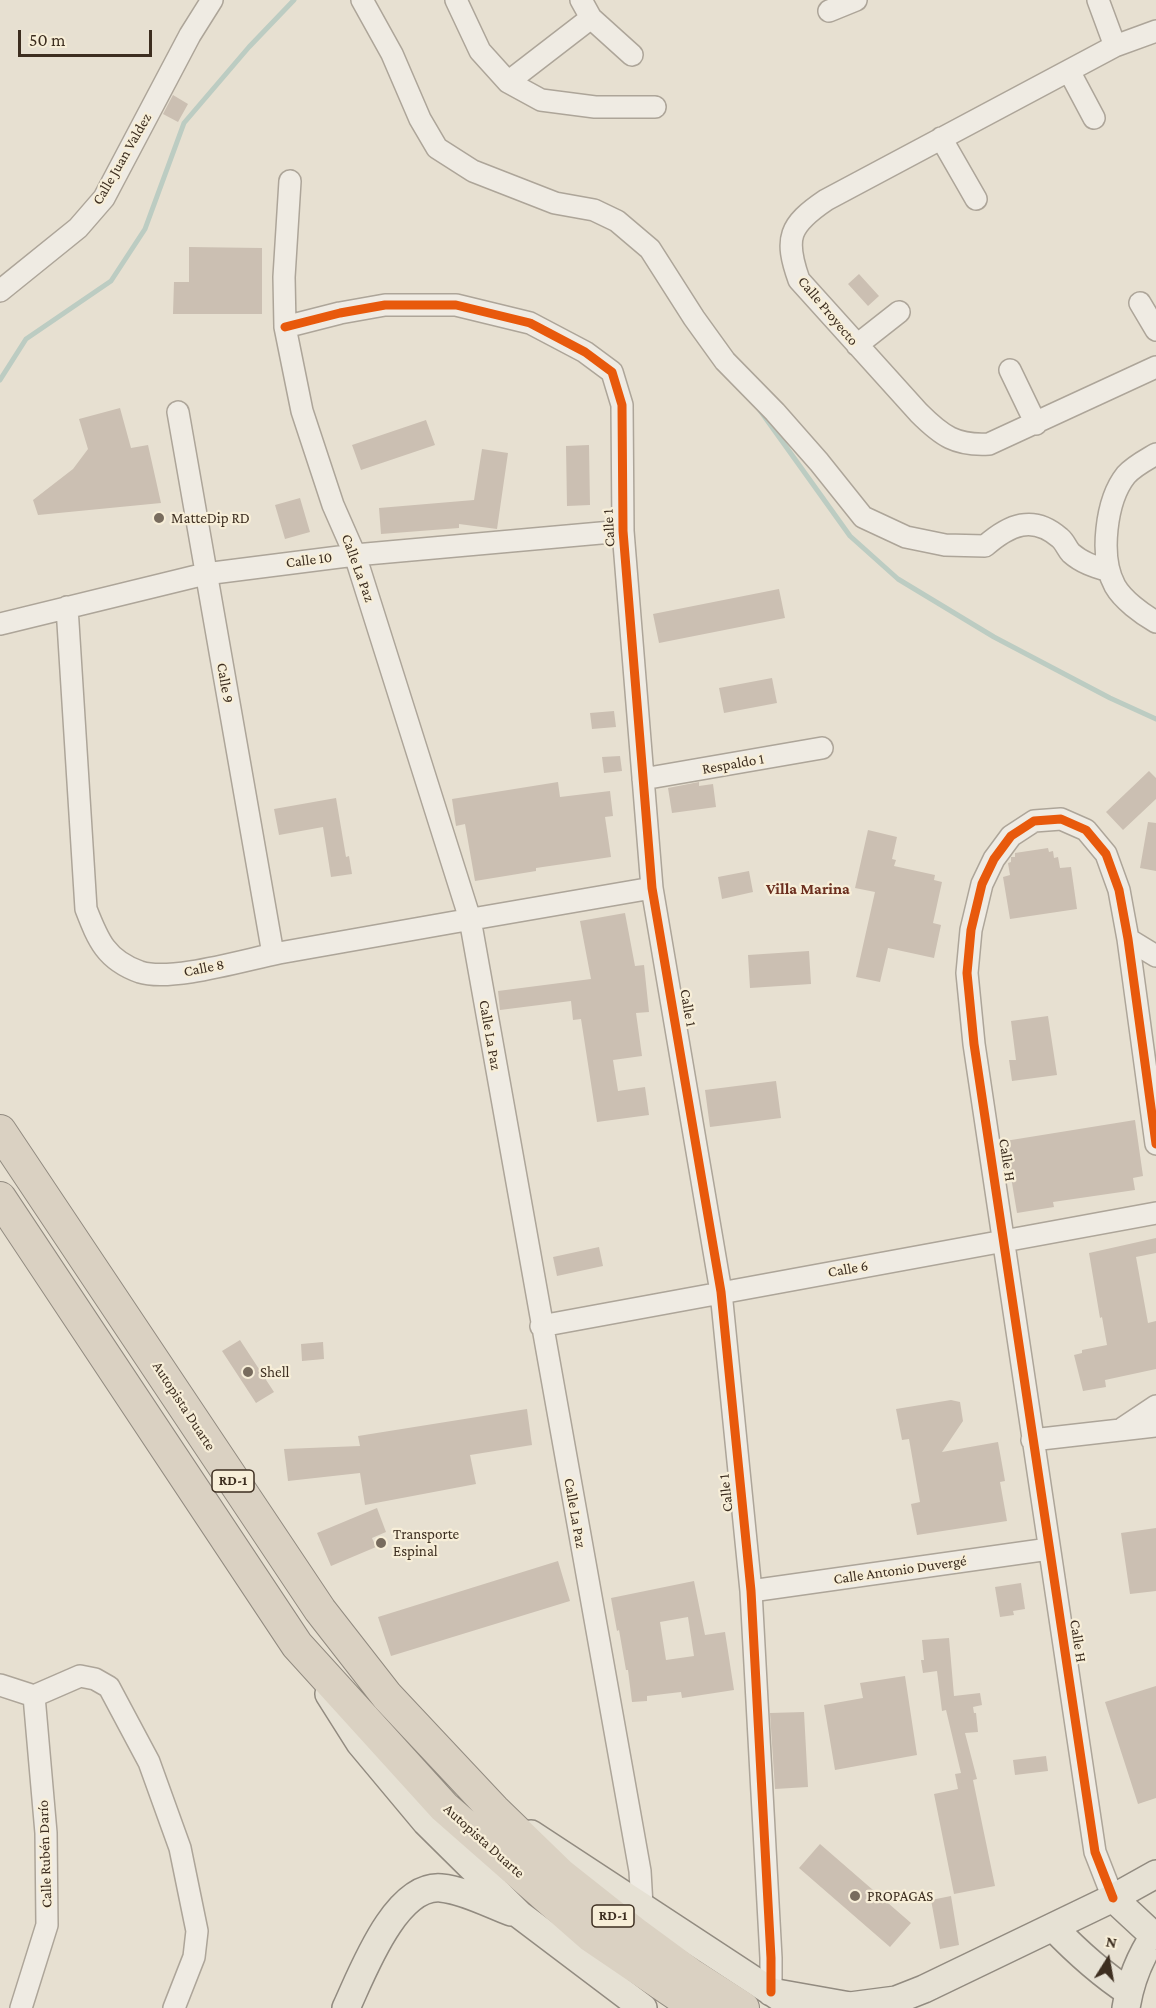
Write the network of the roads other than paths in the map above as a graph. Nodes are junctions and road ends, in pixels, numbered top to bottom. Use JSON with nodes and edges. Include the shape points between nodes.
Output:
{"nodes":[{"id":1,"x":212,"y":0,"type":"edge"},
{"id":2,"x":362,"y":0,"type":"edge"},
{"id":3,"x":456,"y":0,"type":"edge"},
{"id":4,"x":856,"y":0,"type":"edge"},
{"id":5,"x":1098,"y":0,"type":"edge"},
{"id":6,"x":586,"y":9,"type":"edge"},
{"id":7,"x":829,"y":11,"type":"dead end"},
{"id":8,"x":1156,"y":31,"type":"edge"},
{"id":9,"x":1115,"y":46,"type":"junction"},
{"id":10,"x":632,"y":55,"type":"dead end"},
{"id":11,"x":1069,"y":71,"type":"junction"},
{"id":12,"x":508,"y":82,"type":"junction"},
{"id":13,"x":655,"y":107,"type":"dead end"},
{"id":14,"x":1094,"y":118,"type":"dead end"},
{"id":15,"x":941,"y":138,"type":"junction"},
{"id":16,"x":290,"y":181,"type":"dead end"},
{"id":17,"x":976,"y":199,"type":"dead end"},
{"id":18,"x":0,"y":291,"type":"edge"},
{"id":19,"x":1140,"y":303,"type":"dead end"},
{"id":20,"x":899,"y":312,"type":"dead end"},
{"id":21,"x":285,"y":327,"type":"junction"},
{"id":22,"x":1156,"y":330,"type":"edge"},
{"id":23,"x":857,"y":345,"type":"junction"},
{"id":24,"x":1156,"y":367,"type":"edge"},
{"id":25,"x":1010,"y":370,"type":"dead end"},
{"id":26,"x":178,"y":412,"type":"dead end"},
{"id":27,"x":1036,"y":424,"type":"junction"},
{"id":28,"x":1156,"y":454,"type":"edge"},
{"id":29,"x":623,"y":531,"type":"junction"},
{"id":30,"x":355,"y":555,"type":"junction"},
{"id":31,"x":1109,"y":572,"type":"junction"},
{"id":32,"x":205,"y":574,"type":"junction"},
{"id":33,"x":67,"y":607,"type":"junction"},
{"id":34,"x":1156,"y":622,"type":"edge"},
{"id":35,"x":0,"y":624,"type":"edge"},
{"id":36,"x":822,"y":748,"type":"dead end"},
{"id":37,"x":643,"y":779,"type":"junction"},
{"id":38,"x":652,"y":888,"type":"junction"},
{"id":39,"x":470,"y":919,"type":"junction"},
{"id":40,"x":1128,"y":939,"type":"junction"},
{"id":41,"x":273,"y":954,"type":"junction"},
{"id":42,"x":1156,"y":956,"type":"edge"},
{"id":43,"x":0,"y":1131,"type":"edge"},
{"id":44,"x":1156,"y":1144,"type":"edge"},
{"id":45,"x":0,"y":1198,"type":"edge"},
{"id":46,"x":1156,"y":1213,"type":"edge"},
{"id":47,"x":1004,"y":1241,"type":"junction"},
{"id":48,"x":721,"y":1292,"type":"junction"},
{"id":49,"x":541,"y":1326,"type":"junction"},
{"id":50,"x":1156,"y":1406,"type":"edge"},
{"id":51,"x":1156,"y":1426,"type":"edge"},
{"id":52,"x":1120,"y":1430,"type":"junction"},
{"id":53,"x":1032,"y":1440,"type":"junction"},
{"id":54,"x":1049,"y":1549,"type":"junction"},
{"id":55,"x":751,"y":1591,"type":"junction"},
{"id":56,"x":297,"y":1646,"type":"junction"},
{"id":57,"x":0,"y":1685,"type":"edge"},
{"id":58,"x":34,"y":1696,"type":"junction"},
{"id":59,"x":494,"y":1810,"type":"junction"},
{"id":60,"x":1156,"y":1874,"type":"edge"},
{"id":61,"x":1113,"y":1898,"type":"junction"},
{"id":62,"x":642,"y":1906,"type":"junction"},
{"id":63,"x":520,"y":1915,"type":"junction"},
{"id":64,"x":1053,"y":1927,"type":"junction"},
{"id":65,"x":1155,"y":1935,"type":"edge"},
{"id":66,"x":771,"y":1992,"type":"junction"},
{"id":67,"x":1127,"y":2000,"type":"edge"},
{"id":68,"x":21,"y":2008,"type":"edge"},
{"id":69,"x":174,"y":2008,"type":"edge"},
{"id":70,"x":346,"y":2008,"type":"edge"},
{"id":71,"x":643,"y":2008,"type":"edge"},
{"id":72,"x":697,"y":2008,"type":"edge"},
{"id":73,"x":743,"y":2008,"type":"edge"},
{"id":74,"x":795,"y":2008,"type":"edge"}],
"edges":[{"from":1,"to":18,"type":"street","name":"Calle Juan Valdez","via":[[104,198],[78,228]]},
{"from":2,"to":31,"type":"street","via":[[437,148],[473,171],[555,203],[594,210],[617,221],[650,249],[725,361],[819,462],[863,517],[906,537],[945,545],[985,546],[1001,532],[1028,523],[1047,527],[1070,552]]},
{"from":3,"to":12,"type":"street","via":[[480,51]]},
{"from":4,"to":7,"type":"street"},
{"from":5,"to":9,"type":"street"},
{"from":6,"to":10,"type":"street"},
{"from":6,"to":12,"type":"street"},
{"from":8,"to":9,"type":"street","name":"Calle Proyecto"},
{"from":9,"to":11,"type":"street","name":"Calle Proyecto"},
{"from":11,"to":14,"type":"street"},
{"from":11,"to":15,"type":"street","name":"Calle Proyecto"},
{"from":12,"to":13,"type":"street","via":[[541,100],[596,107]]},
{"from":15,"to":17,"type":"street"},
{"from":15,"to":23,"type":"street","name":"Calle Proyecto","via":[[826,200],[810,211],[793,233],[791,258],[798,280]]},
{"from":16,"to":21,"type":"street","name":"Calle La Paz"},
{"from":19,"to":22,"type":"street"},
{"from":20,"to":23,"type":"street"},
{"from":21,"to":29,"type":"street","name":"Calle 1","via":[[385,305],[456,305],[530,323],[585,352],[612,372],[622,405]]},
{"from":21,"to":30,"type":"street","name":"Calle La Paz","via":[[302,411],[333,505]]},
{"from":23,"to":27,"type":"street","name":"Calle Proyecto","via":[[936,430],[954,441],[989,444]]},
{"from":24,"to":27,"type":"street","name":"Calle Proyecto"},
{"from":25,"to":27,"type":"street"},
{"from":26,"to":32,"type":"street","name":"Calle 9"},
{"from":28,"to":31,"type":"street","via":[[1126,475],[1110,507]]},
{"from":29,"to":30,"type":"street","name":"Calle 10"},
{"from":29,"to":37,"type":"street","name":"Calle 1"},
{"from":30,"to":32,"type":"street","name":"Calle 10"},
{"from":30,"to":39,"type":"street","name":"Calle La Paz"},
{"from":31,"to":34,"type":"street","via":[[1125,598]]},
{"from":32,"to":33,"type":"street","name":"Calle 10"},
{"from":32,"to":41,"type":"street","name":"Calle 9"},
{"from":33,"to":35,"type":"street","name":"Calle 10"},
{"from":33,"to":41,"type":"street","name":"Calle 8","via":[[86,909],[98,940],[112,958],[141,972],[171,975]]},
{"from":36,"to":37,"type":"street","name":"Respaldo 1"},
{"from":37,"to":38,"type":"street","name":"Calle 1"},
{"from":38,"to":39,"type":"street","name":"Calle 8"},
{"from":38,"to":48,"type":"street","name":"Calle 1"},
{"from":39,"to":41,"type":"street","name":"Calle 8"},
{"from":39,"to":49,"type":"street","name":"Calle La Paz"},
{"from":40,"to":42,"type":"street"},
{"from":40,"to":44,"type":"street","name":"Calle H"},
{"from":40,"to":47,"type":"street","name":"Calle H","via":[[1119,890],[1107,854],[1086,830],[1062,819],[1034,821],[1011,836],[994,859],[982,884],[971,930],[967,973]]},
{"from":43,"to":59,"type":"highway","name":"Autopista Duarte","number":"RD-1","via":[[320,1610],[387,1696]]},
{"from":45,"to":56,"type":"highway","name":"Autopista Duarte","number":"RD-1"},
{"from":46,"to":47,"type":"street","name":"Calle 6"},
{"from":47,"to":48,"type":"street","name":"Calle 6"},
{"from":47,"to":53,"type":"street","name":"Calle H"},
{"from":48,"to":49,"type":"street","name":"Calle 6"},
{"from":48,"to":55,"type":"street","name":"Calle 1"},
{"from":49,"to":62,"type":"street","name":"Calle La Paz","via":[[640,1871]]},
{"from":50,"to":52,"type":"street"},
{"from":51,"to":52,"type":"street"},
{"from":52,"to":53,"type":"street"},
{"from":53,"to":54,"type":"street","name":"Calle H"},
{"from":54,"to":55,"type":"street","name":"Calle Antonio Duvergé"},
{"from":54,"to":61,"type":"street","name":"Calle H","via":[[1095,1852]]},
{"from":55,"to":66,"type":"street","name":"Calle 1"},
{"from":56,"to":63,"type":"main road","name":"Autopista Duarte","via":[[360,1743],[426,1822]]},
{"from":56,"to":72,"type":"highway","name":"Autopista Duarte","number":"RD-1","via":[[444,1807],[591,1936]]},
{"from":57,"to":58,"type":"street"},
{"from":58,"to":68,"type":"street","name":"Calle Rubén Darío","via":[[46,1833],[47,1925]]},
{"from":58,"to":69,"type":"street","via":[[80,1676],[109,1687],[149,1762],[180,1848],[197,1930],[194,1957]]},
{"from":59,"to":62,"type":"main road","name":"Autopista Duarte"},
{"from":59,"to":73,"type":"highway","name":"Autopista Duarte","number":"RD-1","via":[[560,1874],[690,1974]]},
{"from":60,"to":61,"type":"main road"},
{"from":61,"to":64,"type":"main road"},
{"from":61,"to":65,"type":"main road"},
{"from":62,"to":66,"type":"main road","name":"Autopista Duarte"},
{"from":63,"to":70,"type":"main road","via":[[457,1891],[439,1888],[420,1892],[399,1909],[381,1937]]},
{"from":63,"to":71,"type":"main road","name":"Autopista Duarte"},
{"from":64,"to":66,"type":"main road","via":[[896,2000],[850,2006]]},
{"from":64,"to":67,"type":"main road"},
{"from":65,"to":67,"type":"main road"},
{"from":66,"to":74,"type":"main road","name":"Autopista Duarte"}]}
